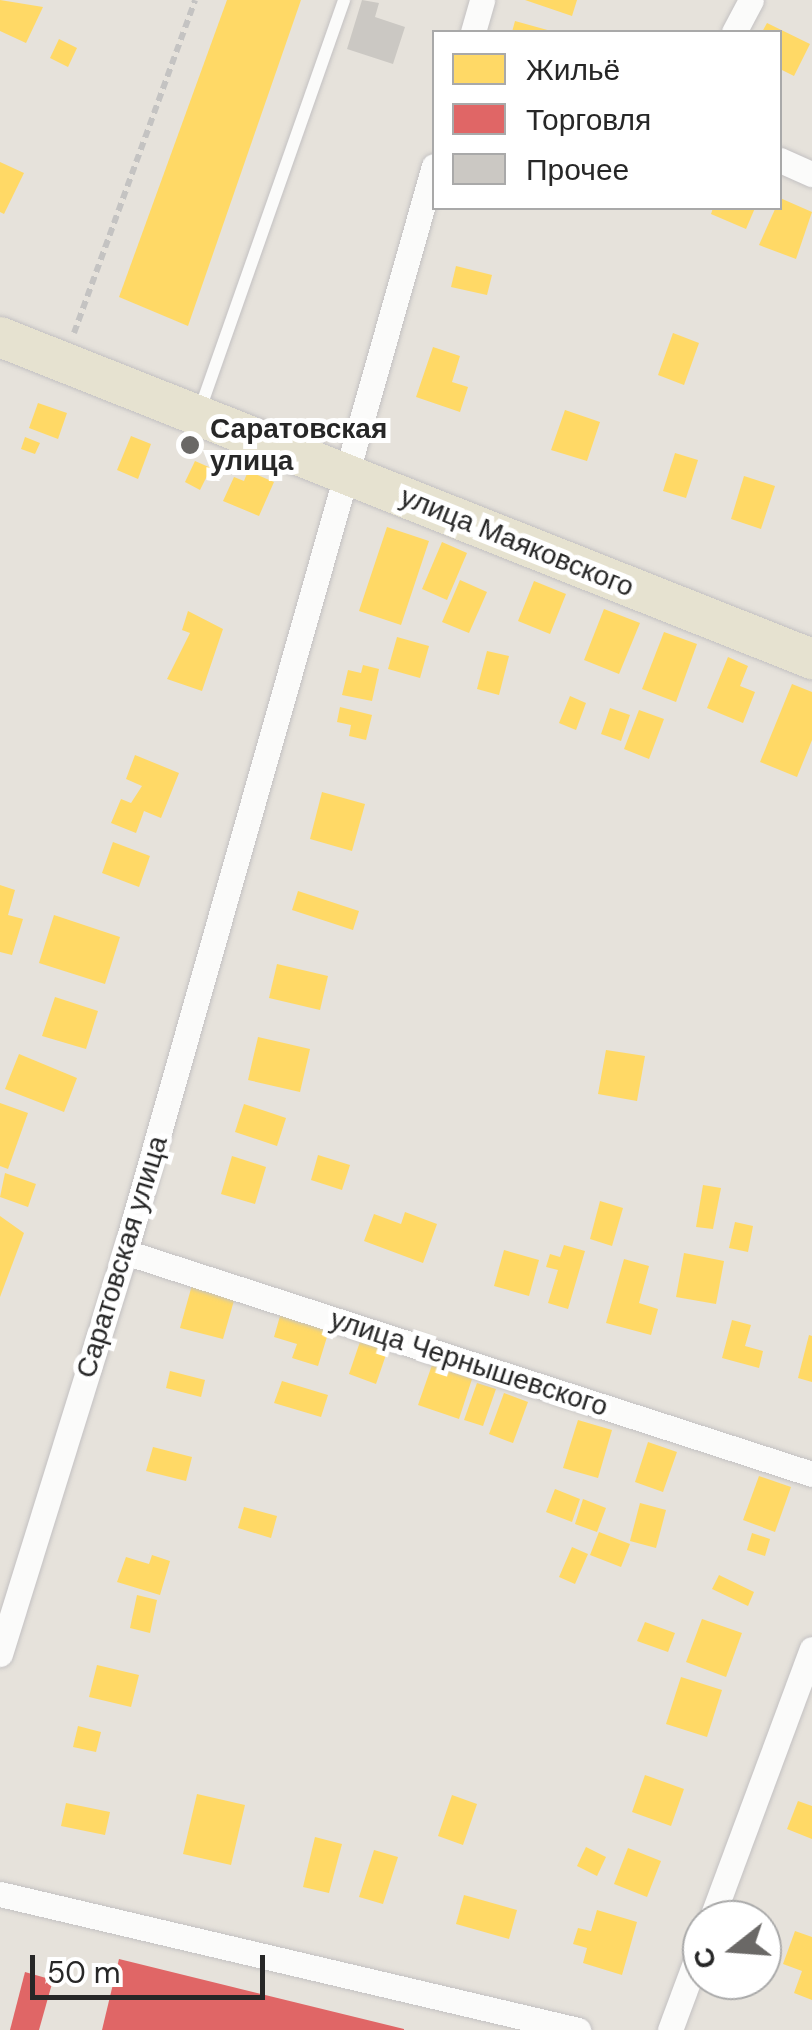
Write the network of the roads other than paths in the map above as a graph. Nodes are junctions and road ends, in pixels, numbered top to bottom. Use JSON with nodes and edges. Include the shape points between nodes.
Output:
{"nodes":[{"id":1,"x":344,"y":0,"type":"edge"},
{"id":2,"x":482,"y":0,"type":"edge"},
{"id":3,"x":752,"y":0,"type":"edge"},
{"id":4,"x":474,"y":30,"type":"edge"},
{"id":5,"x":735,"y":30,"type":"edge"},
{"id":6,"x":782,"y":161,"type":"edge"},
{"id":7,"x":432,"y":173,"type":"edge"},
{"id":8,"x":812,"y":174,"type":"edge"},
{"id":9,"x":0,"y":337,"type":"edge"},
{"id":10,"x":198,"y":414,"type":"junction"},
{"id":11,"x":346,"y":474,"type":"junction"},
{"id":12,"x":812,"y":658,"type":"edge"},
{"id":13,"x":125,"y":1252,"type":"junction"},
{"id":14,"x":812,"y":1474,"type":"edge"},
{"id":15,"x":812,"y":1649,"type":"edge"},
{"id":16,"x":0,"y":1654,"type":"edge"},
{"id":17,"x":0,"y":1894,"type":"edge"},
{"id":18,"x":718,"y":1900,"type":"edge"},
{"id":19,"x":682,"y":1998,"type":"edge"},
{"id":20,"x":578,"y":2030,"type":"edge"},
{"id":21,"x":670,"y":2030,"type":"edge"}],
"edges":[{"from":1,"to":10,"type":"lane"},
{"from":2,"to":4,"type":"street"},
{"from":3,"to":5,"type":"street"},
{"from":6,"to":8,"type":"street"},
{"from":7,"to":11,"type":"street","name":"Саратовская улица"},
{"from":9,"to":10,"type":"main road","name":"улица Маяковского"},
{"from":10,"to":11,"type":"main road","name":"улица Маяковского"},
{"from":11,"to":12,"type":"main road","name":"улица Маяковского"},
{"from":11,"to":13,"type":"street","name":"Саратовская улица"},
{"from":13,"to":14,"type":"street","name":"улица Чернышевского"},
{"from":13,"to":16,"type":"street","name":"Саратовская улица"},
{"from":15,"to":18,"type":"street"},
{"from":17,"to":20,"type":"street"},
{"from":19,"to":21,"type":"street"}]}
